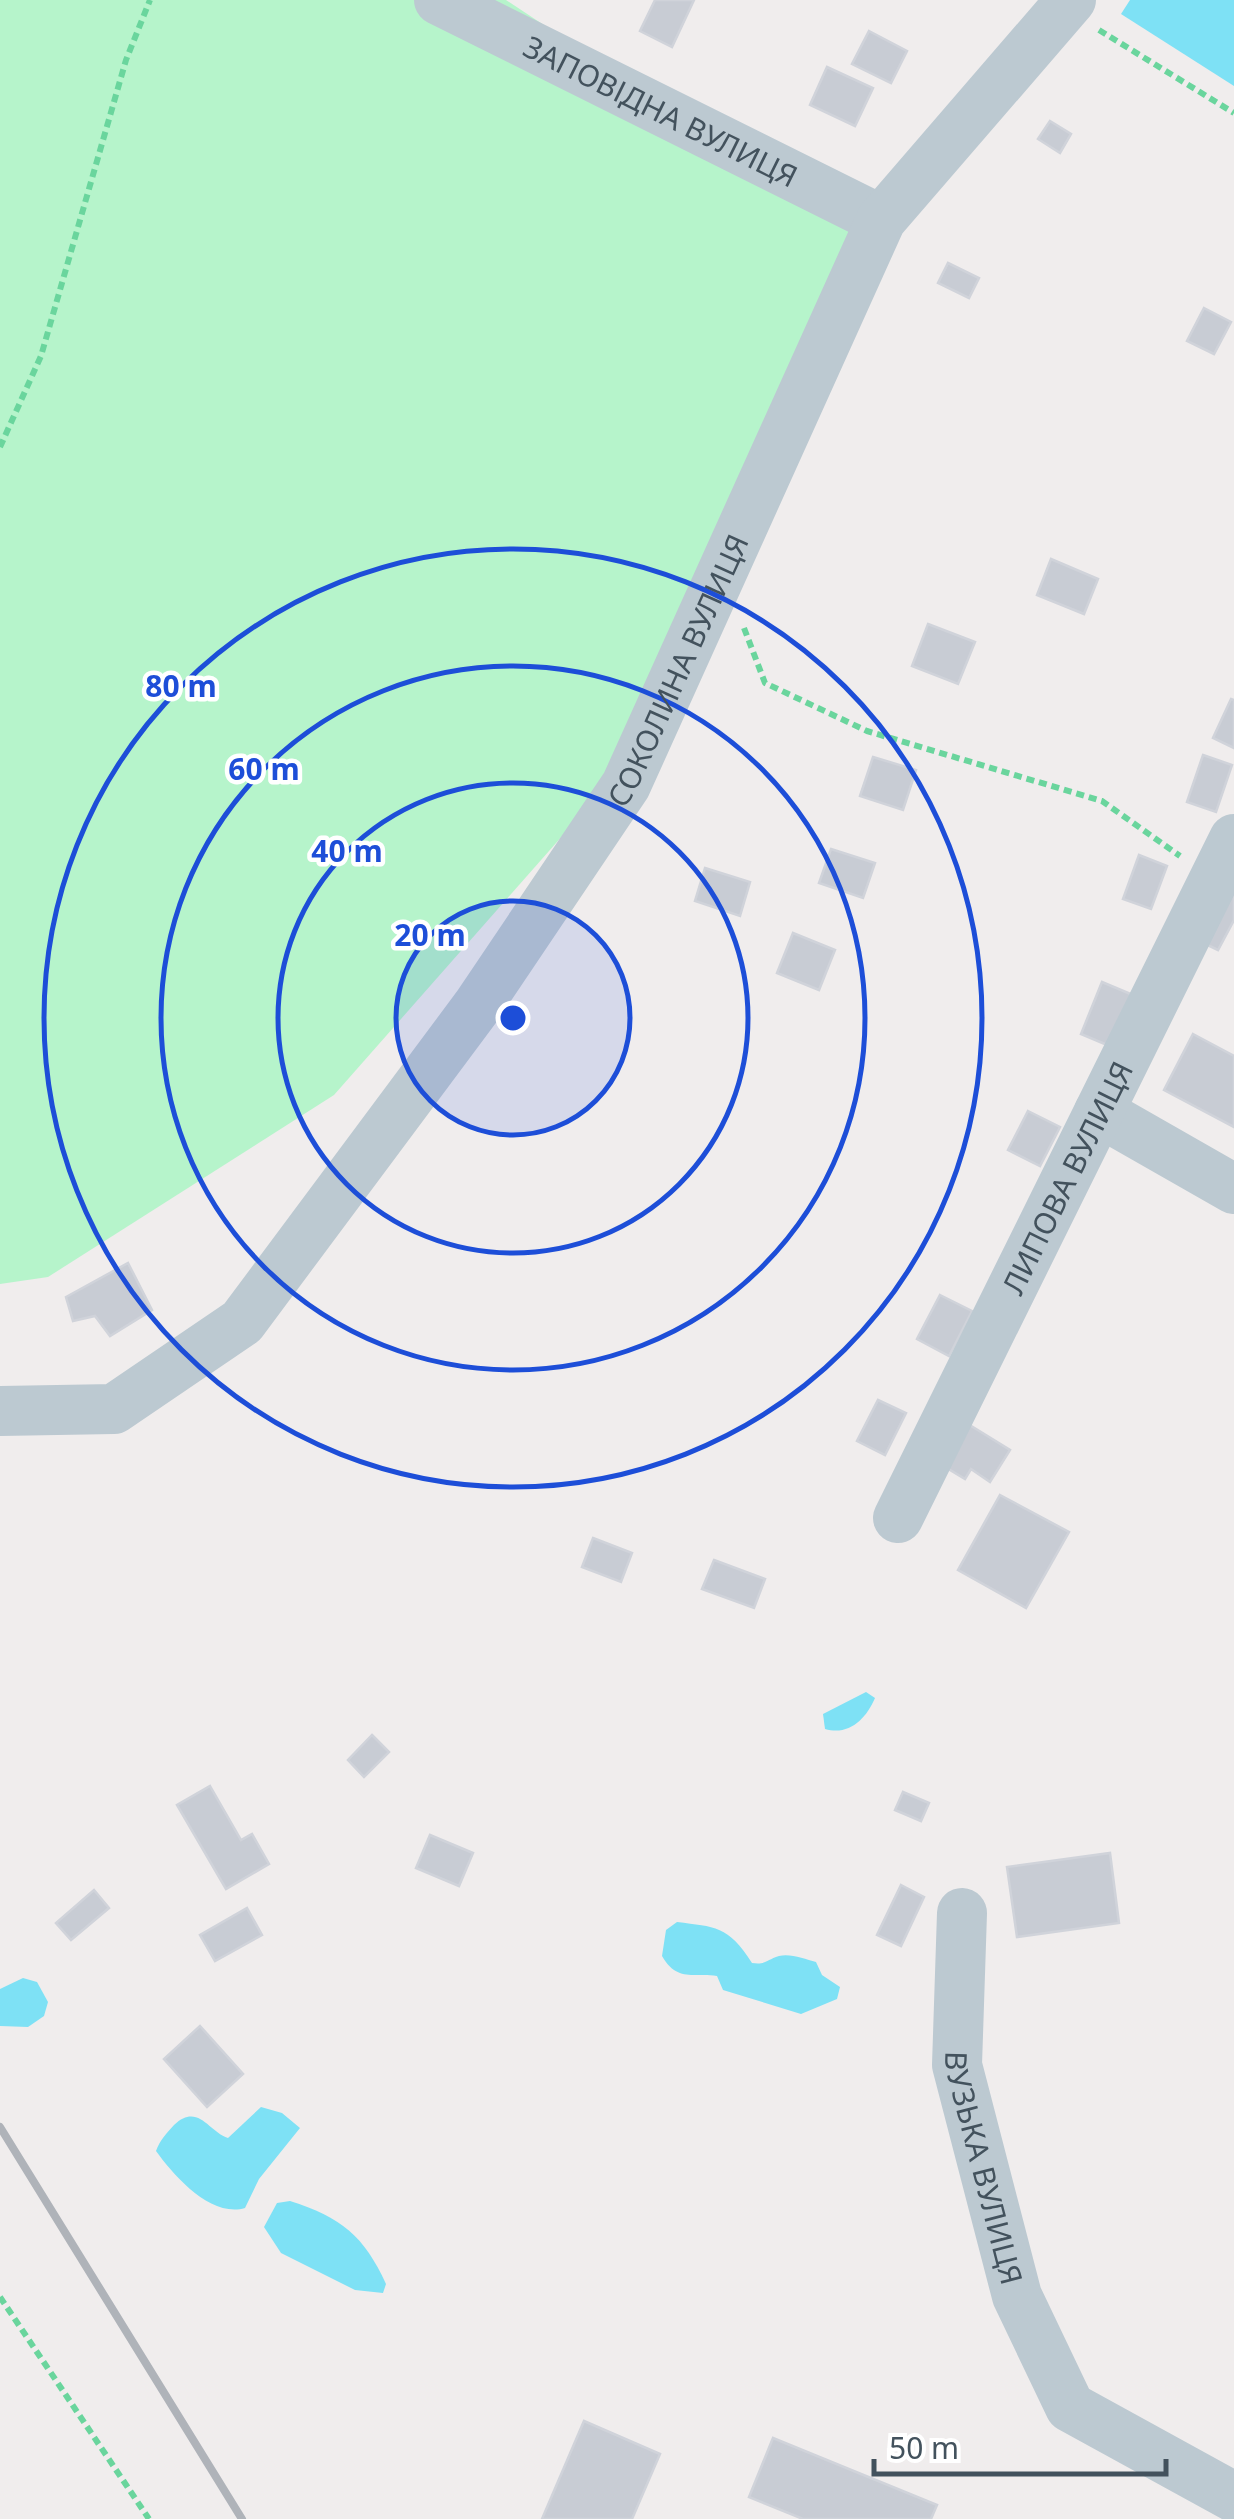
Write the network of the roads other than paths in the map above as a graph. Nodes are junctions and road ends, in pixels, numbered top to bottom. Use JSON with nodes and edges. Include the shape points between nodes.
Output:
{"nodes":[{"id":1,"x":1068,"y":4,"type":"edge"},
{"id":2,"x":471,"y":7,"type":"edge"},
{"id":3,"x":881,"y":220,"type":"junction"},
{"id":4,"x":1224,"y":859,"type":"edge"},
{"id":5,"x":1099,"y":1112,"type":"junction"},
{"id":6,"x":1234,"y":1189,"type":"edge"},
{"id":7,"x":0,"y":1411,"type":"edge"},
{"id":8,"x":898,"y":1518,"type":"dead end"},
{"id":9,"x":962,"y":1913,"type":"dead end"},
{"id":10,"x":1234,"y":2497,"type":"edge"}],
"edges":[{"from":1,"to":3,"type":"street","name":"СОКОЛИНА ВУЛИЦЯ"},
{"from":2,"to":3,"type":"street","name":"ЗАПОВІДНА ВУЛИЦЯ"},
{"from":3,"to":7,"type":"street","name":"СОКОЛИНА ВУЛИЦЯ","via":[[626,785],[478,1005],[242,1322],[114,1409]]},
{"from":4,"to":5,"type":"street","name":"ЛИПОВА ВУЛИЦЯ"},
{"from":5,"to":6,"type":"street"},
{"from":5,"to":8,"type":"street","name":"ЛИПОВА ВУЛИЦЯ"},
{"from":9,"to":10,"type":"street","name":"ВУЗЬКА ВУЛИЦЯ","via":[[957,2066],[1017,2296],[1070,2407]]}]}
